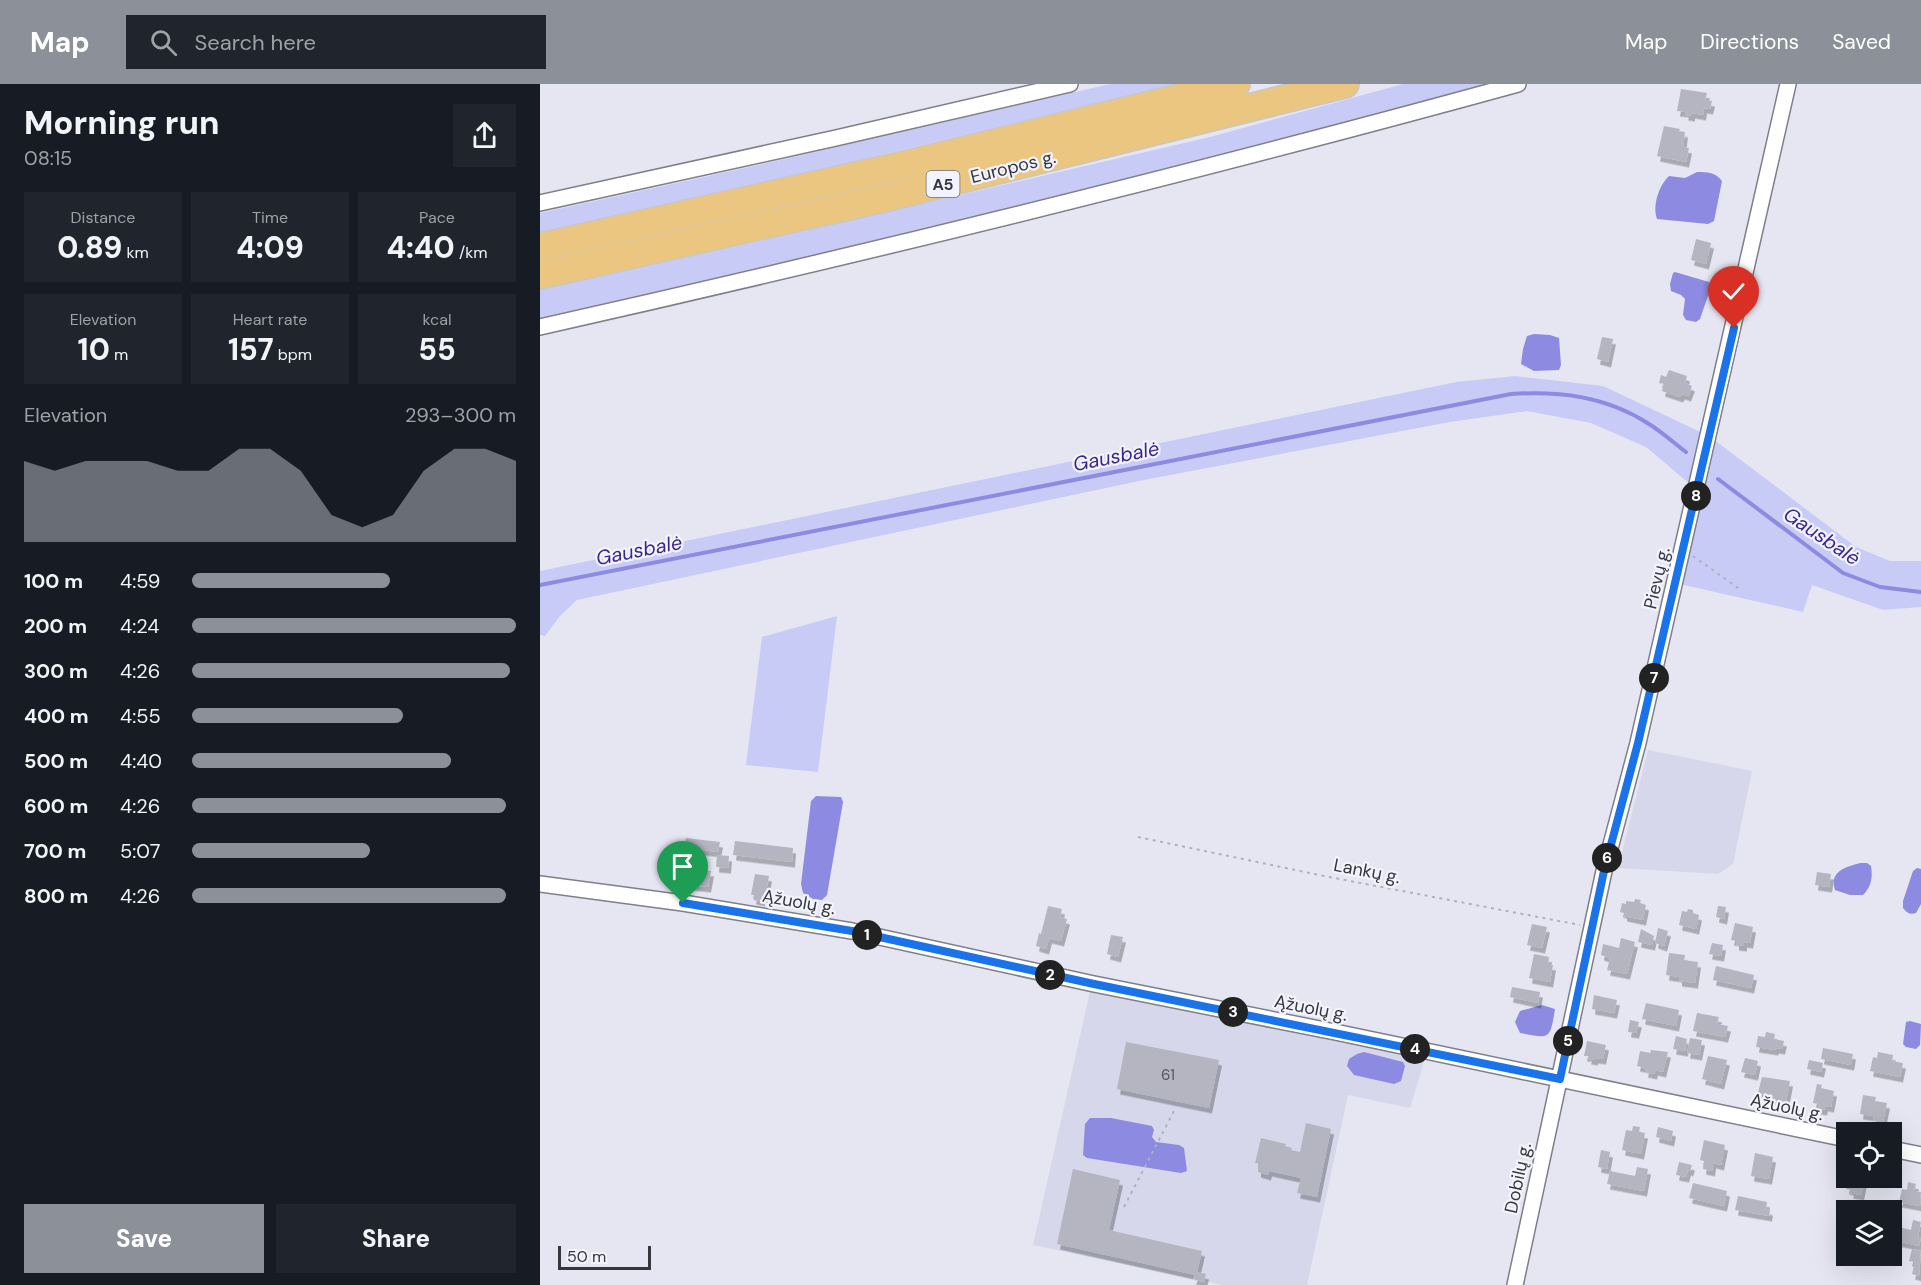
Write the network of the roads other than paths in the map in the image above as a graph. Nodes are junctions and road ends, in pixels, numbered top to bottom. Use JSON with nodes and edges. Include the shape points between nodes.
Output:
{"nodes":[{"id":1,"x":1070,"y":84,"type":"edge"},
{"id":2,"x":1236,"y":84,"type":"edge"},
{"id":3,"x":1345,"y":84,"type":"edge"},
{"id":4,"x":1518,"y":84,"type":"edge"},
{"id":5,"x":1788,"y":84,"type":"edge"},
{"id":6,"x":540,"y":203,"type":"edge"},
{"id":7,"x":540,"y":247,"type":"edge"},
{"id":8,"x":540,"y":275,"type":"edge"},
{"id":9,"x":540,"y":327,"type":"edge"},
{"id":10,"x":540,"y":884,"type":"edge"},
{"id":11,"x":1560,"y":1079,"type":"junction"},
{"id":12,"x":1836,"y":1137,"type":"edge"},
{"id":13,"x":1902,"y":1151,"type":"edge"},
{"id":14,"x":1921,"y":1155,"type":"edge"},
{"id":15,"x":1515,"y":1285,"type":"edge"}],
"edges":[{"from":1,"to":6,"type":"street"},
{"from":2,"to":7,"type":"highway","name":"Europos g.","number":"A5","via":[[898,167]]},
{"from":3,"to":8,"type":"highway","name":"Europos g.","number":"A5","via":[[889,197]]},
{"from":4,"to":9,"type":"street","via":[[1059,205]]},
{"from":5,"to":11,"type":"street","name":"Pievų g.","via":[[1683,551],[1591,927]]},
{"from":10,"to":11,"type":"street","name":"Ąžuolų g.","via":[[852,931]]},
{"from":11,"to":12,"type":"street","name":"Ąžuolų g."},
{"from":11,"to":15,"type":"street","name":"Dobilų g."},
{"from":13,"to":14,"type":"street"}]}
